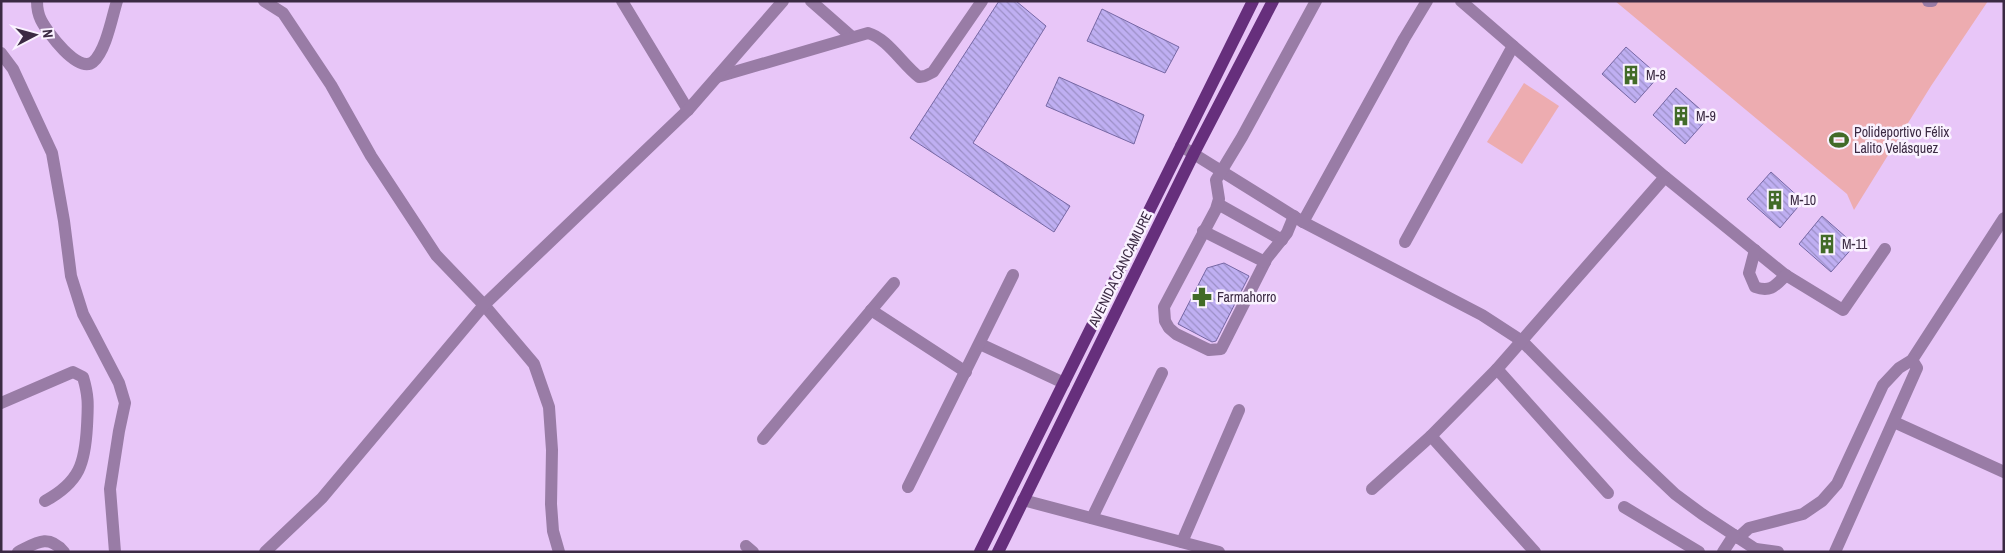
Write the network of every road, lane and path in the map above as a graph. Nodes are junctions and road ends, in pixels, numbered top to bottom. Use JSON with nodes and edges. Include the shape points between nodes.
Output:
{"nodes":[{"id":1,"x":37,"y":1,"type":"edge"},
{"id":2,"x":117,"y":1,"type":"edge"},
{"id":3,"x":264,"y":1,"type":"edge"},
{"id":4,"x":622,"y":1,"type":"edge"},
{"id":5,"x":783,"y":1,"type":"edge"},
{"id":6,"x":811,"y":1,"type":"edge"},
{"id":7,"x":982,"y":1,"type":"edge"},
{"id":8,"x":1253,"y":1,"type":"edge"},
{"id":9,"x":1273,"y":1,"type":"edge"},
{"id":10,"x":1316,"y":1,"type":"edge"},
{"id":11,"x":1427,"y":1,"type":"edge"},
{"id":12,"x":1461,"y":1,"type":"edge"},
{"id":13,"x":1928,"y":1,"type":"edge"},
{"id":14,"x":1932,"y":1,"type":"edge"},
{"id":15,"x":852,"y":37,"type":"junction"},
{"id":16,"x":1514,"y":46,"type":"junction"},
{"id":17,"x":1,"y":53,"type":"edge"},
{"id":18,"x":717,"y":77,"type":"junction"},
{"id":19,"x":688,"y":110,"type":"junction"},
{"id":20,"x":1181,"y":146,"type":"junction"},
{"id":21,"x":1194,"y":153,"type":"junction"},
{"id":22,"x":1222,"y":171,"type":"junction"},
{"id":23,"x":1665,"y":177,"type":"junction"},
{"id":24,"x":1218,"y":204,"type":"junction"},
{"id":25,"x":2004,"y":218,"type":"edge"},
{"id":26,"x":1299,"y":219,"type":"junction"},
{"id":27,"x":1203,"y":232,"type":"junction"},
{"id":28,"x":1282,"y":240,"type":"junction"},
{"id":29,"x":1405,"y":242,"type":"dead end"},
{"id":30,"x":1885,"y":249,"type":"dead end"},
{"id":31,"x":1755,"y":250,"type":"junction"},
{"id":32,"x":1265,"y":262,"type":"junction"},
{"id":33,"x":1013,"y":275,"type":"dead end"},
{"id":34,"x":1786,"y":275,"type":"junction"},
{"id":35,"x":894,"y":283,"type":"dead end"},
{"id":36,"x":484,"y":305,"type":"junction"},
{"id":37,"x":871,"y":310,"type":"junction"},
{"id":38,"x":1522,"y":341,"type":"junction"},
{"id":39,"x":980,"y":344,"type":"junction"},
{"id":40,"x":1912,"y":360,"type":"junction"},
{"id":41,"x":1497,"y":369,"type":"junction"},
{"id":42,"x":966,"y":372,"type":"junction"},
{"id":43,"x":1162,"y":373,"type":"dead end"},
{"id":44,"x":1064,"y":383,"type":"junction"},
{"id":45,"x":1,"y":402,"type":"edge"},
{"id":46,"x":1239,"y":410,"type":"dead end"},
{"id":47,"x":1894,"y":422,"type":"junction"},
{"id":48,"x":1431,"y":436,"type":"junction"},
{"id":49,"x":763,"y":439,"type":"dead end"},
{"id":50,"x":2004,"y":472,"type":"edge"},
{"id":51,"x":908,"y":487,"type":"dead end"},
{"id":52,"x":1372,"y":489,"type":"dead end"},
{"id":53,"x":1608,"y":493,"type":"dead end"},
{"id":54,"x":1024,"y":500,"type":"junction"},
{"id":55,"x":45,"y":501,"type":"dead end"},
{"id":56,"x":1624,"y":507,"type":"dead end"},
{"id":57,"x":1092,"y":518,"type":"junction"},
{"id":58,"x":1736,"y":537,"type":"junction"},
{"id":59,"x":1182,"y":542,"type":"junction"},
{"id":60,"x":1758,"y":550,"type":"edge"},
{"id":61,"x":18,"y":552,"type":"edge"},
{"id":62,"x":64,"y":552,"type":"edge"},
{"id":63,"x":115,"y":552,"type":"edge"},
{"id":64,"x":265,"y":552,"type":"edge"},
{"id":65,"x":559,"y":552,"type":"edge"},
{"id":66,"x":980,"y":552,"type":"edge"},
{"id":67,"x":998,"y":552,"type":"edge"},
{"id":68,"x":1219,"y":552,"type":"edge"},
{"id":69,"x":1535,"y":552,"type":"edge"},
{"id":70,"x":1699,"y":552,"type":"edge"},
{"id":71,"x":1722,"y":552,"type":"edge"},
{"id":72,"x":1778,"y":552,"type":"edge"},
{"id":73,"x":1836,"y":552,"type":"edge"}],
"edges":[{"from":1,"to":2,"type":"street","via":[[41,21],[54,39],[83,65],[92,63],[100,53]]},
{"from":3,"to":36,"type":"street","via":[[283,13],[436,255]]},
{"from":4,"to":19,"type":"street"},
{"from":5,"to":18,"type":"street"},
{"from":6,"to":15,"type":"street"},
{"from":7,"to":15,"type":"street","via":[[933,72],[925,76],[919,77],[911,71],[874,35],[868,33]]},
{"from":8,"to":20,"type":"main road","name":"AVENIDA CANCAMURE"},
{"from":9,"to":21,"type":"main road","name":"AVENIDA CANCAMURE"},
{"from":10,"to":22,"type":"street"},
{"from":11,"to":26,"type":"street"},
{"from":12,"to":16,"type":"street"},
{"from":13,"to":14,"type":"street"},
{"from":15,"to":18,"type":"street"},
{"from":16,"to":23,"type":"street"},
{"from":16,"to":29,"type":"street"},
{"from":17,"to":63,"type":"street","via":[[13,69],[52,152],[71,276],[83,314],[119,383],[125,403],[110,489]]},
{"from":18,"to":19,"type":"street"},
{"from":19,"to":36,"type":"street"},
{"from":20,"to":21,"type":"street"},
{"from":20,"to":44,"type":"main road","name":"AVENIDA CANCAMURE"},
{"from":21,"to":22,"type":"street"},
{"from":21,"to":54,"type":"main road","name":"AVENIDA CANCAMURE"},
{"from":22,"to":24,"type":"street","via":[[1216,180]]},
{"from":22,"to":26,"type":"street"},
{"from":23,"to":31,"type":"street"},
{"from":23,"to":38,"type":"street"},
{"from":24,"to":27,"type":"street"},
{"from":24,"to":28,"type":"street"},
{"from":25,"to":40,"type":"street"},
{"from":26,"to":28,"type":"street"},
{"from":26,"to":38,"type":"street","via":[[1482,315]]},
{"from":27,"to":32,"type":"street"},
{"from":27,"to":32,"type":"street","via":[[1164,307],[1169,328],[1199,346],[1209,350],[1221,349]]},
{"from":28,"to":32,"type":"street"},
{"from":30,"to":34,"type":"street","via":[[1843,310]]},
{"from":31,"to":34,"type":"street"},
{"from":31,"to":34,"type":"street","via":[[1749,273],[1755,287],[1761,290],[1774,288]]},
{"from":33,"to":39,"type":"street"},
{"from":35,"to":37,"type":"street"},
{"from":36,"to":64,"type":"street","via":[[322,498]]},
{"from":36,"to":65,"type":"street","via":[[534,364],[549,407],[551,504]]},
{"from":37,"to":42,"type":"street"},
{"from":37,"to":49,"type":"street"},
{"from":38,"to":41,"type":"street"},
{"from":38,"to":58,"type":"street","via":[[1675,494]]},
{"from":39,"to":42,"type":"street"},
{"from":39,"to":44,"type":"street"},
{"from":40,"to":47,"type":"street","via":[[1918,368]]},
{"from":40,"to":58,"type":"street","via":[[1883,385],[1837,484],[1822,501],[1803,514],[1749,528]]},
{"from":41,"to":48,"type":"street"},
{"from":41,"to":53,"type":"street"},
{"from":42,"to":51,"type":"street"},
{"from":43,"to":57,"type":"street"},
{"from":44,"to":66,"type":"main road","name":"AVENIDA CANCAMURE"},
{"from":45,"to":55,"type":"street","via":[[73,372],[83,377],[89,397],[85,455],[76,475],[60,493]]},
{"from":46,"to":59,"type":"street"},
{"from":47,"to":50,"type":"street"},
{"from":47,"to":73,"type":"street"},
{"from":48,"to":52,"type":"street"},
{"from":48,"to":69,"type":"street"},
{"from":54,"to":57,"type":"street"},
{"from":54,"to":67,"type":"main road","name":"AVENIDA CANCAMURE"},
{"from":56,"to":70,"type":"street"},
{"from":57,"to":59,"type":"street"},
{"from":58,"to":60,"type":"street"},
{"from":58,"to":71,"type":"street"},
{"from":59,"to":68,"type":"street"},
{"from":60,"to":72,"type":"street"},
{"from":61,"to":62,"type":"street","via":[[40,542],[51,541]]}]}
